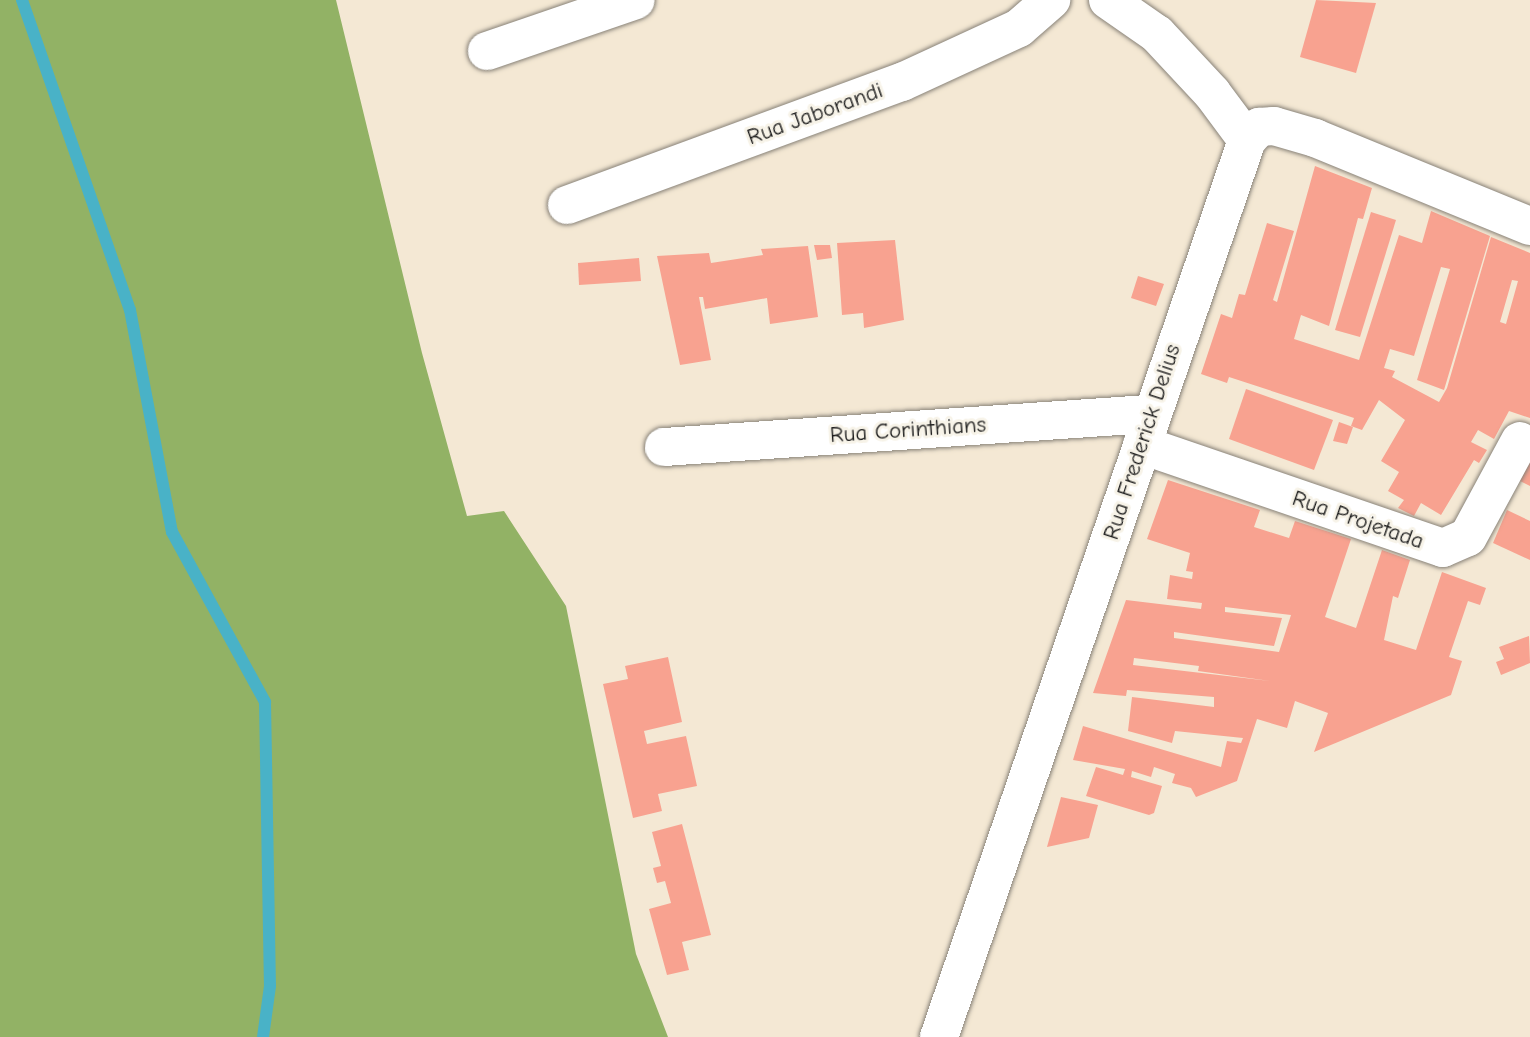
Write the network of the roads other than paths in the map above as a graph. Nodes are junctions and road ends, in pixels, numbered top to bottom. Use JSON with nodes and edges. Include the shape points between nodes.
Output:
{"nodes":[{"id":1,"x":636,"y":0,"type":"edge"},
{"id":2,"x":1051,"y":0,"type":"edge"},
{"id":3,"x":1108,"y":0,"type":"edge"},
{"id":4,"x":487,"y":51,"type":"dead end"},
{"id":5,"x":1247,"y":140,"type":"junction"},
{"id":6,"x":567,"y":205,"type":"dead end"},
{"id":7,"x":1530,"y":226,"type":"edge"},
{"id":8,"x":1147,"y":429,"type":"junction"},
{"id":9,"x":1520,"y":441,"type":"dead end"},
{"id":10,"x":664,"y":447,"type":"dead end"},
{"id":11,"x":939,"y":1037,"type":"edge"}],
"edges":[{"from":1,"to":4,"type":"street"},
{"from":2,"to":6,"type":"street","name":"Rua Jaborandi","via":[[1019,28],[901,82]]},
{"from":3,"to":5,"type":"street","via":[[1157,34],[1212,93]]},
{"from":5,"to":7,"type":"street","via":[[1259,127],[1274,125]]},
{"from":5,"to":8,"type":"street","name":"Rua Frederick Delius"},
{"from":8,"to":9,"type":"street","name":"Rua Projetada","via":[[1443,548],[1468,537]]},
{"from":8,"to":10,"type":"street","name":"Rua Corinthians"},
{"from":8,"to":11,"type":"street","name":"Rua Frederick Delius"}]}
